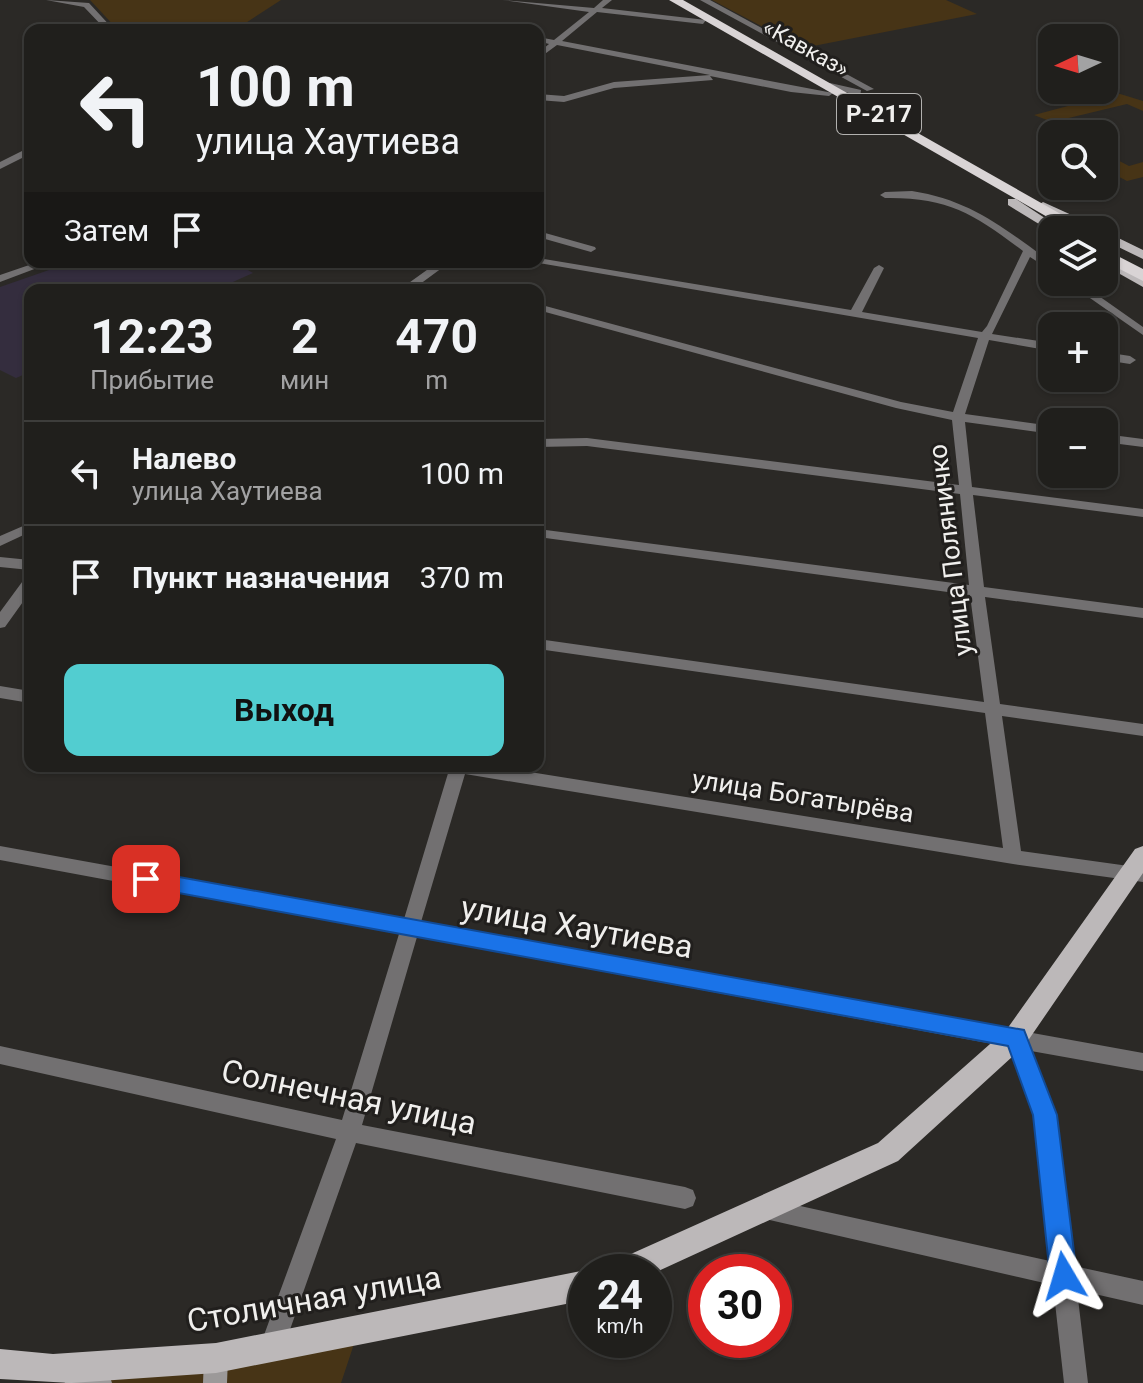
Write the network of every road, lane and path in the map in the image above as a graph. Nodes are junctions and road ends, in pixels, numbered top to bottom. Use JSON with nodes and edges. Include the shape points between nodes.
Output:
{"nodes":[{"id":1,"x":50,"y":0,"type":"edge"},
{"id":2,"x":72,"y":0,"type":"edge"},
{"id":3,"x":506,"y":0,"type":"edge"},
{"id":4,"x":608,"y":0,"type":"edge"},
{"id":5,"x":663,"y":0,"type":"edge"},
{"id":6,"x":675,"y":0,"type":"edge"},
{"id":7,"x":704,"y":0,"type":"edge"},
{"id":8,"x":60,"y":1,"type":"edge"},
{"id":9,"x":84,"y":3,"type":"edge"},
{"id":10,"x":592,"y":10,"type":"junction"},
{"id":11,"x":679,"y":16,"type":"junction"},
{"id":12,"x":104,"y":24,"type":"edge"},
{"id":13,"x":544,"y":40,"type":"edge"},
{"id":14,"x":560,"y":41,"type":"junction"},
{"id":15,"x":544,"y":53,"type":"edge"},
{"id":16,"x":727,"y":77,"type":"junction"},
{"id":17,"x":809,"y":87,"type":"junction"},
{"id":18,"x":829,"y":89,"type":"junction"},
{"id":19,"x":870,"y":89,"type":"dead end"},
{"id":20,"x":544,"y":97,"type":"edge"},
{"id":21,"x":24,"y":153,"type":"edge"},
{"id":22,"x":0,"y":166,"type":"edge"},
{"id":23,"x":885,"y":195,"type":"dead end"},
{"id":24,"x":1015,"y":198,"type":"junction"},
{"id":25,"x":1040,"y":216,"type":"edge"},
{"id":26,"x":1052,"y":216,"type":"edge"},
{"id":27,"x":1059,"y":216,"type":"edge"},
{"id":28,"x":544,"y":236,"type":"edge"},
{"id":29,"x":1118,"y":242,"type":"edge"},
{"id":30,"x":591,"y":249,"type":"dead end"},
{"id":31,"x":1028,"y":251,"type":"junction"},
{"id":32,"x":1118,"y":251,"type":"edge"},
{"id":33,"x":1143,"y":255,"type":"edge"},
{"id":34,"x":1038,"y":258,"type":"edge"},
{"id":35,"x":544,"y":262,"type":"edge"},
{"id":36,"x":1118,"y":263,"type":"edge"},
{"id":37,"x":1143,"y":265,"type":"edge"},
{"id":38,"x":1118,"y":266,"type":"edge"},
{"id":39,"x":31,"y":268,"type":"edge"},
{"id":40,"x":436,"y":268,"type":"edge"},
{"id":41,"x":879,"y":268,"type":"dead end"},
{"id":42,"x":1143,"y":276,"type":"edge"},
{"id":43,"x":0,"y":279,"type":"edge"},
{"id":44,"x":1143,"y":283,"type":"edge"},
{"id":45,"x":414,"y":284,"type":"edge"},
{"id":46,"x":1092,"y":296,"type":"edge"},
{"id":47,"x":544,"y":309,"type":"edge"},
{"id":48,"x":855,"y":314,"type":"junction"},
{"id":49,"x":1143,"y":332,"type":"edge"},
{"id":50,"x":984,"y":336,"type":"junction"},
{"id":51,"x":1038,"y":345,"type":"edge"},
{"id":52,"x":1118,"y":358,"type":"edge"},
{"id":53,"x":1130,"y":360,"type":"dead end"},
{"id":54,"x":958,"y":417,"type":"junction"},
{"id":55,"x":1038,"y":428,"type":"edge"},
{"id":56,"x":1118,"y":440,"type":"edge"},
{"id":57,"x":544,"y":443,"type":"edge"},
{"id":58,"x":1143,"y":443,"type":"edge"},
{"id":59,"x":968,"y":491,"type":"junction"},
{"id":60,"x":1143,"y":513,"type":"edge"},
{"id":61,"x":24,"y":530,"type":"edge"},
{"id":62,"x":544,"y":537,"type":"edge"},
{"id":63,"x":0,"y":542,"type":"edge"},
{"id":64,"x":0,"y":562,"type":"edge"},
{"id":65,"x":24,"y":564,"type":"edge"},
{"id":66,"x":24,"y":589,"type":"edge"},
{"id":67,"x":977,"y":591,"type":"junction"},
{"id":68,"x":1143,"y":613,"type":"edge"},
{"id":69,"x":0,"y":623,"type":"edge"},
{"id":70,"x":544,"y":645,"type":"edge"},
{"id":71,"x":0,"y":692,"type":"edge"},
{"id":72,"x":24,"y":696,"type":"edge"},
{"id":73,"x":995,"y":710,"type":"junction"},
{"id":74,"x":1143,"y":730,"type":"edge"},
{"id":75,"x":456,"y":772,"type":"edge"},
{"id":76,"x":495,"y":772,"type":"edge"},
{"id":77,"x":0,"y":853,"type":"edge"},
{"id":78,"x":1013,"y":857,"type":"junction"},
{"id":79,"x":1140,"y":868,"type":"edge"},
{"id":80,"x":409,"y":927,"type":"junction"},
{"id":81,"x":1016,"y":1037,"type":"junction"},
{"id":82,"x":0,"y":1055,"type":"edge"},
{"id":83,"x":1143,"y":1062,"type":"edge"},
{"id":84,"x":349,"y":1132,"type":"junction"},
{"id":85,"x":685,"y":1198,"type":"dead end"},
{"id":86,"x":763,"y":1209,"type":"junction"},
{"id":87,"x":663,"y":1254,"type":"edge"},
{"id":88,"x":1064,"y":1276,"type":"junction"},
{"id":89,"x":568,"y":1288,"type":"edge"},
{"id":90,"x":1143,"y":1293,"type":"edge"},
{"id":91,"x":272,"y":1346,"type":"junction"},
{"id":92,"x":0,"y":1364,"type":"edge"},
{"id":93,"x":53,"y":1369,"type":"junction"},
{"id":94,"x":215,"y":1371,"type":"edge"},
{"id":95,"x":100,"y":1383,"type":"edge"},
{"id":96,"x":1076,"y":1383,"type":"edge"}],
"edges":[{"from":1,"to":8,"type":"street"},
{"from":2,"to":8,"type":"street"},
{"from":3,"to":10,"type":"street"},
{"from":4,"to":10,"type":"street"},
{"from":5,"to":11,"type":"highway","name":"«Кавказ»","number":"Р-217"},
{"from":6,"to":18,"type":"highway","name":"«Кавказ»","number":"Р-217"},
{"from":7,"to":19,"type":"street"},
{"from":8,"to":9,"type":"street"},
{"from":9,"to":12,"type":"street"},
{"from":10,"to":11,"type":"street"},
{"from":10,"to":14,"type":"street"},
{"from":11,"to":17,"type":"highway","name":"«Кавказ»","number":"Р-217","via":[[703,22]]},
{"from":13,"to":14,"type":"street"},
{"from":14,"to":15,"type":"street"},
{"from":14,"to":16,"type":"street"},
{"from":16,"to":17,"type":"street"},
{"from":16,"to":20,"type":"street","via":[[614,85],[564,99]]},
{"from":17,"to":18,"type":"highway","name":"«Кавказ»","number":"Р-217"},
{"from":18,"to":24,"type":"highway","name":"«Кавказ»","number":"Р-217"},
{"from":18,"to":24,"type":"highway","name":"«Кавказ»","number":"Р-217"},
{"from":21,"to":22,"type":"street"},
{"from":23,"to":31,"type":"street","via":[[925,195],[968,207]]},
{"from":24,"to":25,"type":"highway","name":"«Кавказ»","number":"Р-217"},
{"from":24,"to":26,"type":"highway","name":"«Кавказ»","number":"Р-217"},
{"from":24,"to":27,"type":"main road","number":"Р-217"},
{"from":28,"to":30,"type":"street"},
{"from":29,"to":33,"type":"main road"},
{"from":31,"to":34,"type":"street"},
{"from":31,"to":50,"type":"street","name":"улица Поляничко"},
{"from":32,"to":37,"type":"highway"},
{"from":35,"to":48,"type":"street"},
{"from":36,"to":42,"type":"highway"},
{"from":38,"to":44,"type":"main road"},
{"from":39,"to":43,"type":"street"},
{"from":40,"to":45,"type":"street"},
{"from":41,"to":48,"type":"street"},
{"from":46,"to":49,"type":"street"},
{"from":47,"to":54,"type":"street"},
{"from":48,"to":50,"type":"street"},
{"from":50,"to":51,"type":"street"},
{"from":50,"to":54,"type":"street","name":"улица Поляничко"},
{"from":52,"to":53,"type":"street"},
{"from":54,"to":55,"type":"street"},
{"from":54,"to":59,"type":"street","name":"улица Поляничко"},
{"from":56,"to":58,"type":"street"},
{"from":57,"to":59,"type":"street","via":[[587,442]]},
{"from":59,"to":60,"type":"street"},
{"from":59,"to":67,"type":"street","name":"улица Поляничко"},
{"from":61,"to":63,"type":"street"},
{"from":62,"to":67,"type":"street"},
{"from":64,"to":65,"type":"street"},
{"from":66,"to":69,"type":"street"},
{"from":67,"to":68,"type":"street"},
{"from":67,"to":73,"type":"street","name":"улица Поляничко"},
{"from":70,"to":73,"type":"street"},
{"from":71,"to":72,"type":"street"},
{"from":73,"to":74,"type":"street"},
{"from":73,"to":78,"type":"street","name":"улица Поляничко"},
{"from":75,"to":80,"type":"street"},
{"from":76,"to":78,"type":"street","name":"улица Богатырёва"},
{"from":77,"to":80,"type":"street","name":"улица Хаутиева"},
{"from":78,"to":79,"type":"street","name":"улица Богатырёва"},
{"from":79,"to":81,"type":"main road"},
{"from":80,"to":81,"type":"street","name":"улица Хаутиева"},
{"from":80,"to":84,"type":"street"},
{"from":81,"to":83,"type":"street","name":"улица Хаутиева"},
{"from":81,"to":86,"type":"main road","via":[[888,1152]]},
{"from":81,"to":88,"type":"street","via":[[1045,1115]]},
{"from":82,"to":84,"type":"street","name":"Солнечная улица"},
{"from":84,"to":85,"type":"street","name":"Солнечная улица"},
{"from":84,"to":91,"type":"street"},
{"from":86,"to":87,"type":"main road"},
{"from":86,"to":88,"type":"street"},
{"from":88,"to":90,"type":"street"},
{"from":88,"to":96,"type":"street"},
{"from":89,"to":91,"type":"main road","name":"Столичная улица"},
{"from":91,"to":94,"type":"main road","name":"Столичная улица"},
{"from":92,"to":93,"type":"main road","name":"Столичная улица"},
{"from":93,"to":94,"type":"main road","name":"Столичная улица"},
{"from":93,"to":95,"type":"street"}]}
